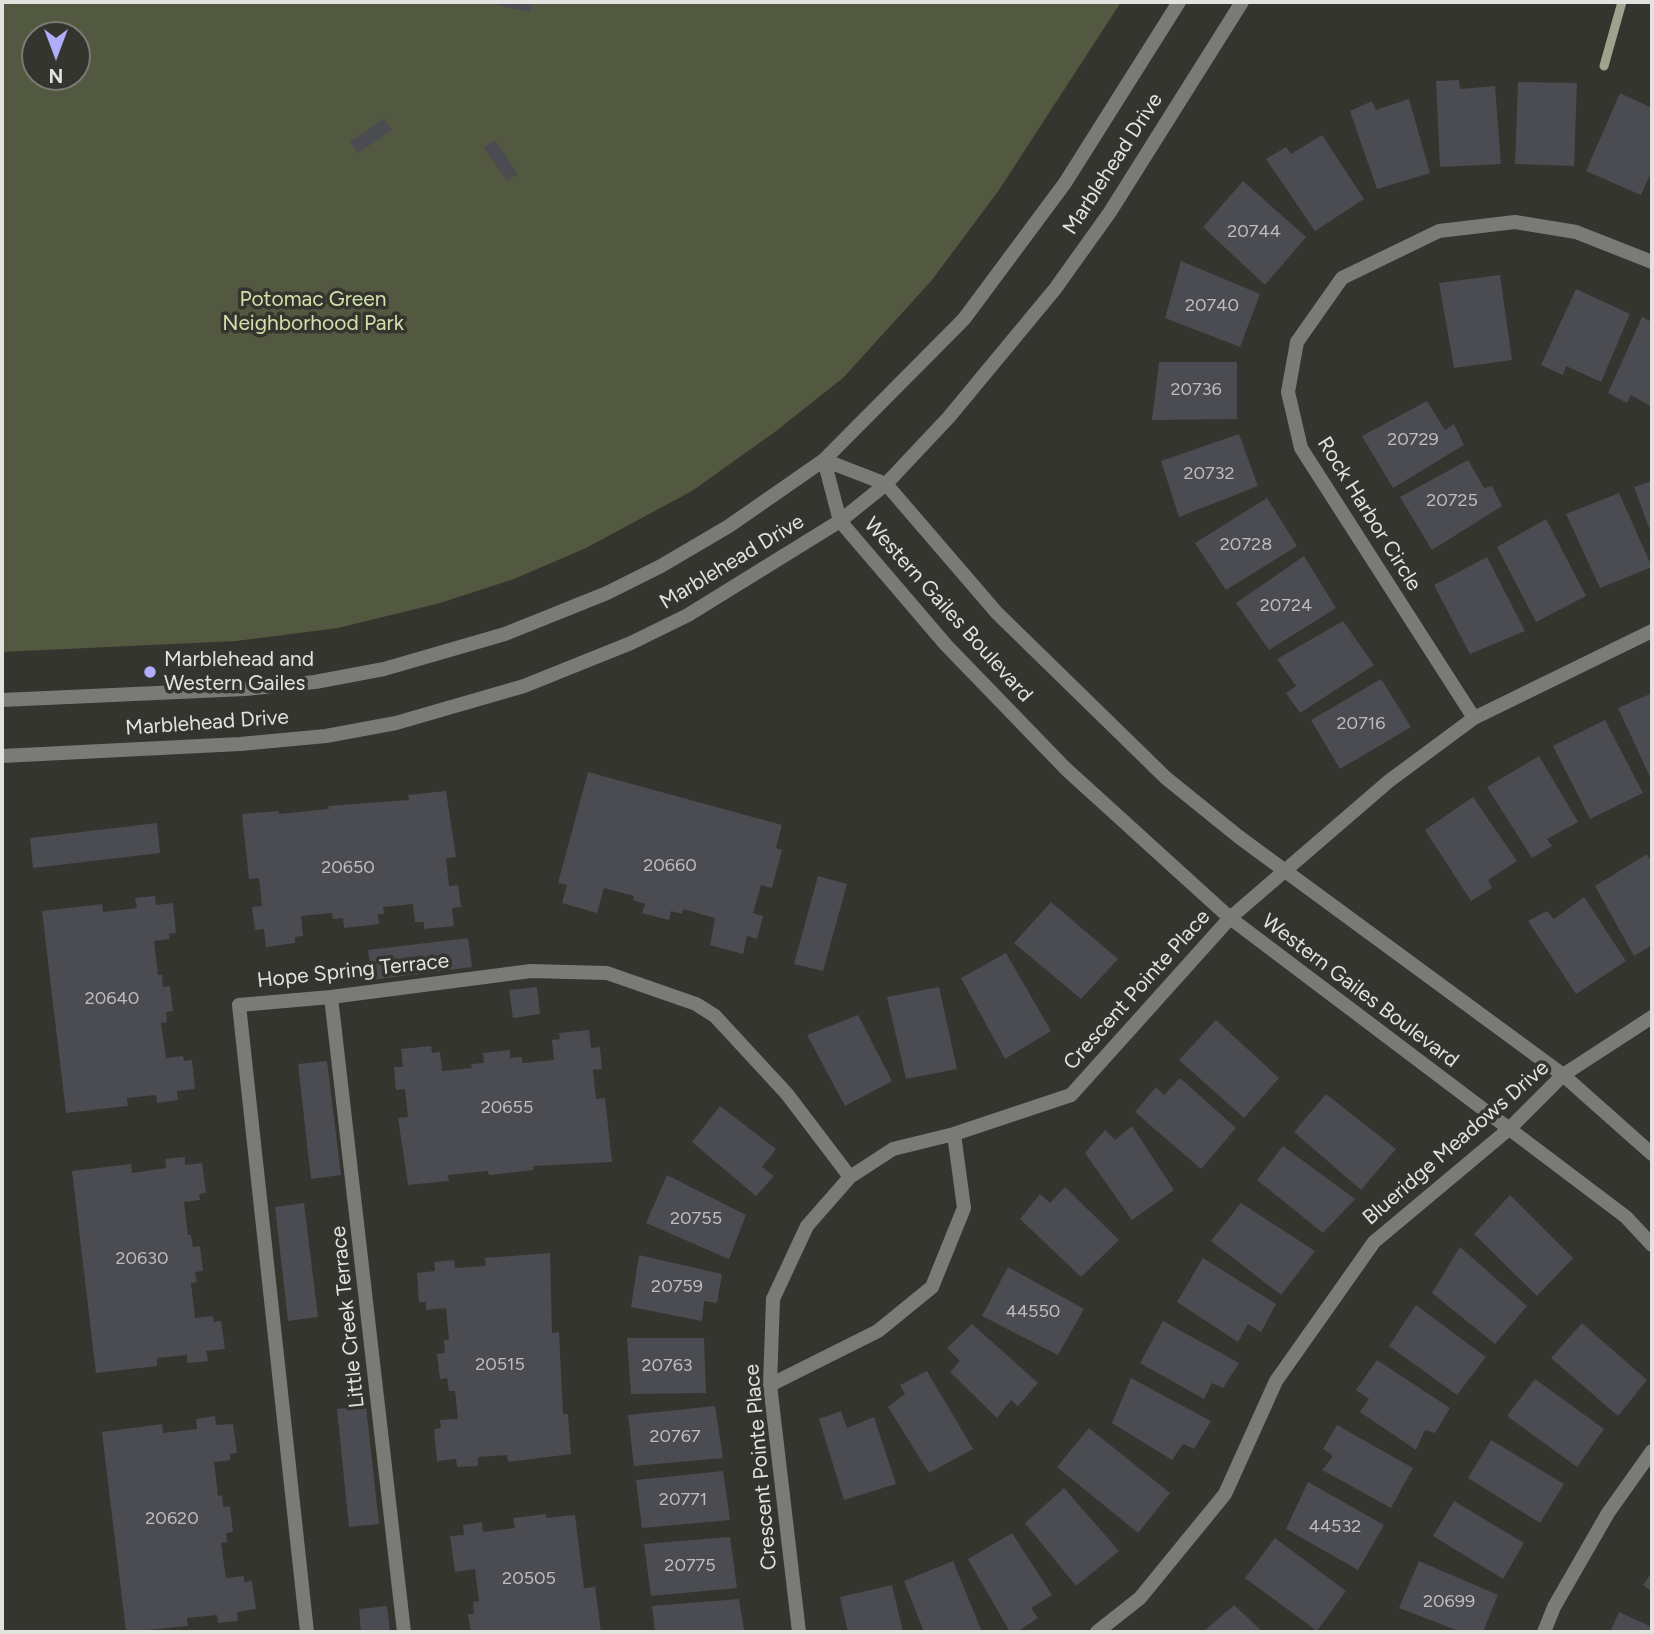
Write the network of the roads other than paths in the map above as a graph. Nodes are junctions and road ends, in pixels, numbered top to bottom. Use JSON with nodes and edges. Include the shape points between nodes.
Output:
{"nodes":[{"id":1,"x":1179,"y":2,"type":"edge"},
{"id":2,"x":1242,"y":2,"type":"edge"},
{"id":3,"x":1652,"y":262,"type":"edge"},
{"id":4,"x":824,"y":460,"type":"junction"},
{"id":5,"x":886,"y":484,"type":"junction"},
{"id":6,"x":840,"y":522,"type":"junction"},
{"id":7,"x":1652,"y":631,"type":"edge"},
{"id":8,"x":2,"y":700,"type":"edge"},
{"id":9,"x":1474,"y":718,"type":"junction"},
{"id":10,"x":2,"y":756,"type":"edge"},
{"id":11,"x":1286,"y":873,"type":"junction"},
{"id":12,"x":1230,"y":918,"type":"junction"},
{"id":13,"x":331,"y":997,"type":"junction"},
{"id":14,"x":1652,"y":1017,"type":"edge"},
{"id":15,"x":1563,"y":1075,"type":"junction"},
{"id":16,"x":1509,"y":1129,"type":"junction"},
{"id":17,"x":954,"y":1134,"type":"junction"},
{"id":18,"x":1652,"y":1154,"type":"edge"},
{"id":19,"x":850,"y":1177,"type":"junction"},
{"id":20,"x":1652,"y":1245,"type":"edge"},
{"id":21,"x":771,"y":1385,"type":"junction"},
{"id":22,"x":1652,"y":1451,"type":"edge"},
{"id":23,"x":307,"y":1632,"type":"edge"},
{"id":24,"x":404,"y":1632,"type":"edge"},
{"id":25,"x":799,"y":1632,"type":"edge"},
{"id":26,"x":1097,"y":1632,"type":"edge"},
{"id":27,"x":1544,"y":1632,"type":"edge"}],
"edges":[{"from":1,"to":4,"type":"street","name":"Marblehead Drive","via":[[1065,183],[964,319]]},
{"from":2,"to":5,"type":"street","name":"Marblehead Drive","via":[[1110,212],[1055,289],[1005,353]]},
{"from":3,"to":9,"type":"street","name":"Rock Harbor Circle","via":[[1576,232],[1515,222],[1439,231],[1342,278],[1297,342],[1288,392],[1301,448]]},
{"from":4,"to":5,"type":"street","name":"Western Gailes Boulevard"},
{"from":4,"to":6,"type":"street","name":"Western Gailes Boulevard"},
{"from":4,"to":8,"type":"street","name":"Marblehead Drive","via":[[729,526],[661,566],[557,614],[443,654],[292,684]]},
{"from":5,"to":6,"type":"street","name":"Marblehead Drive"},
{"from":5,"to":11,"type":"street","name":"Western Gailes Boulevard","via":[[997,613],[1166,778]]},
{"from":6,"to":10,"type":"street","name":"Marblehead Drive","via":[[688,615],[631,643],[460,707],[326,736]]},
{"from":6,"to":12,"type":"street","name":"Western Gailes Boulevard","via":[[946,645],[1066,769]]},
{"from":7,"to":9,"type":"street","name":"Crescent Pointe Place"},
{"from":9,"to":11,"type":"street","name":"Crescent Pointe Place","via":[[1328,830]]},
{"from":11,"to":12,"type":"street","name":"Crescent Pointe Place"},
{"from":11,"to":15,"type":"street","name":"Western Gailes Boulevard"},
{"from":12,"to":16,"type":"street","name":"Western Gailes Boulevard"},
{"from":12,"to":17,"type":"street","name":"Crescent Pointe Place","via":[[1071,1095]]},
{"from":13,"to":19,"type":"street","name":"Hope Spring Terrace","via":[[531,971],[607,973],[696,1004],[715,1016],[787,1094]]},
{"from":13,"to":23,"type":"street","name":"Hope Spring Terrace","via":[[239,1004]]},
{"from":13,"to":24,"type":"street","name":"Little Creek Terrace"},
{"from":14,"to":15,"type":"street","name":"Blueridge Meadows Drive"},
{"from":15,"to":16,"type":"street","name":"Blueridge Meadows Drive"},
{"from":15,"to":18,"type":"street","name":"Western Gailes Boulevard"},
{"from":16,"to":20,"type":"street","name":"Western Gailes Boulevard","via":[[1626,1217]]},
{"from":16,"to":26,"type":"street","name":"Blueridge Meadows Drive","via":[[1374,1242],[1276,1381],[1225,1494],[1140,1598]]},
{"from":17,"to":19,"type":"street","name":"Crescent Pointe Place","via":[[893,1149]]},
{"from":17,"to":21,"type":"street","via":[[964,1208],[932,1287],[878,1331]]},
{"from":19,"to":21,"type":"street","name":"Crescent Pointe Place","via":[[807,1226],[774,1298]]},
{"from":21,"to":25,"type":"street","name":"Crescent Pointe Place"},
{"from":22,"to":27,"type":"street","via":[[1608,1513]]}]}
